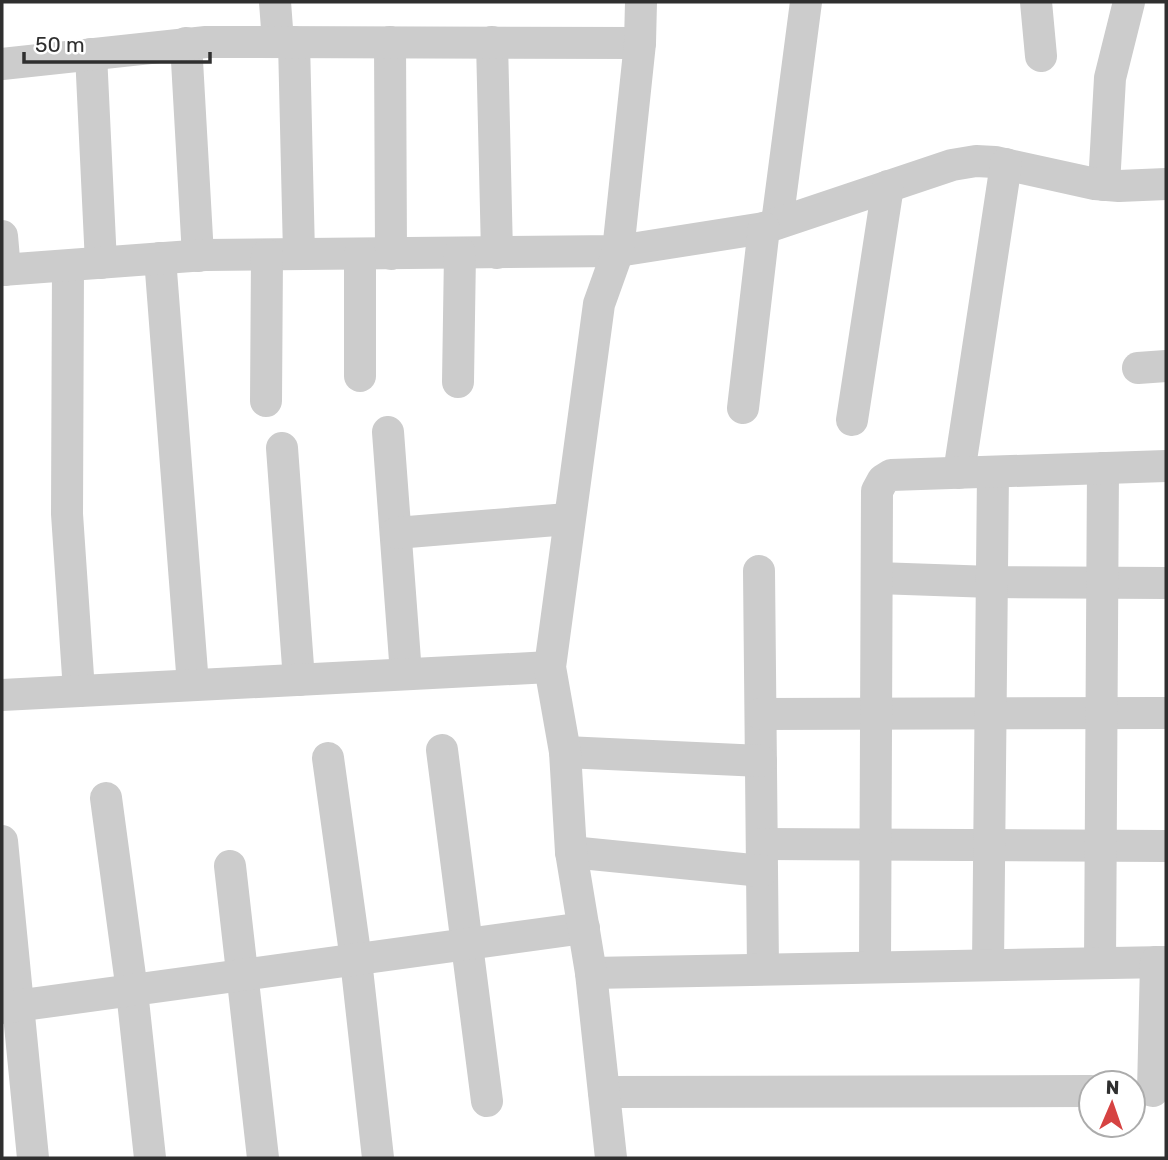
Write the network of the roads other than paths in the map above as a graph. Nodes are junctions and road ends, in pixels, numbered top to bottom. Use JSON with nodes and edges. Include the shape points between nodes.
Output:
{"nodes":[{"id":1,"x":275,"y":2,"type":"edge"},
{"id":2,"x":641,"y":2,"type":"edge"},
{"id":3,"x":806,"y":2,"type":"edge"},
{"id":4,"x":1036,"y":2,"type":"edge"},
{"id":5,"x":1129,"y":2,"type":"edge"},
{"id":6,"x":286,"y":42,"type":"junction"},
{"id":7,"x":390,"y":42,"type":"junction"},
{"id":8,"x":492,"y":42,"type":"junction"},
{"id":9,"x":186,"y":43,"type":"junction"},
{"id":10,"x":640,"y":43,"type":"junction"},
{"id":11,"x":90,"y":54,"type":"junction"},
{"id":12,"x":1041,"y":56,"type":"dead end"},
{"id":13,"x":2,"y":64,"type":"edge"},
{"id":14,"x":1006,"y":164,"type":"junction"},
{"id":15,"x":1166,"y":184,"type":"edge"},
{"id":16,"x":1104,"y":185,"type":"junction"},
{"id":17,"x":888,"y":186,"type":"junction"},
{"id":18,"x":771,"y":226,"type":"junction"},
{"id":19,"x":2,"y":236,"type":"edge"},
{"id":20,"x":618,"y":251,"type":"junction"},
{"id":21,"x":460,"y":253,"type":"junction"},
{"id":22,"x":497,"y":253,"type":"junction"},
{"id":23,"x":299,"y":254,"type":"junction"},
{"id":24,"x":360,"y":254,"type":"junction"},
{"id":25,"x":391,"y":254,"type":"junction"},
{"id":26,"x":267,"y":255,"type":"junction"},
{"id":27,"x":198,"y":256,"type":"junction"},
{"id":28,"x":160,"y":258,"type":"junction"},
{"id":29,"x":100,"y":263,"type":"junction"},
{"id":30,"x":68,"y":265,"type":"junction"},
{"id":31,"x":3,"y":270,"type":"edge"},
{"id":32,"x":360,"y":376,"type":"dead end"},
{"id":33,"x":458,"y":382,"type":"dead end"},
{"id":34,"x":266,"y":401,"type":"dead end"},
{"id":35,"x":743,"y":408,"type":"dead end"},
{"id":36,"x":852,"y":419,"type":"dead end"},
{"id":37,"x":388,"y":432,"type":"dead end"},
{"id":38,"x":282,"y":448,"type":"dead end"},
{"id":39,"x":1166,"y":466,"type":"edge"},
{"id":40,"x":1103,"y":468,"type":"junction"},
{"id":41,"x":993,"y":472,"type":"junction"},
{"id":42,"x":959,"y":473,"type":"junction"},
{"id":43,"x":568,"y":519,"type":"junction"},
{"id":44,"x":396,"y":533,"type":"junction"},
{"id":45,"x":759,"y":571,"type":"dead end"},
{"id":46,"x":877,"y":578,"type":"junction"},
{"id":47,"x":992,"y":582,"type":"junction"},
{"id":48,"x":1102,"y":582,"type":"junction"},
{"id":49,"x":1166,"y":583,"type":"edge"},
{"id":50,"x":550,"y":667,"type":"junction"},
{"id":51,"x":406,"y":674,"type":"junction"},
{"id":52,"x":299,"y":680,"type":"junction"},
{"id":53,"x":193,"y":685,"type":"junction"},
{"id":54,"x":79,"y":691,"type":"junction"},
{"id":55,"x":2,"y":695,"type":"edge"},
{"id":56,"x":990,"y":712,"type":"junction"},
{"id":57,"x":1101,"y":712,"type":"junction"},
{"id":58,"x":876,"y":713,"type":"junction"},
{"id":59,"x":1166,"y":713,"type":"edge"},
{"id":60,"x":761,"y":714,"type":"junction"},
{"id":61,"x":442,"y":750,"type":"dead end"},
{"id":62,"x":565,"y":752,"type":"junction"},
{"id":63,"x":328,"y":758,"type":"dead end"},
{"id":64,"x":761,"y":761,"type":"junction"},
{"id":65,"x":106,"y":798,"type":"dead end"},
{"id":66,"x":2,"y":841,"type":"edge"},
{"id":67,"x":875,"y":844,"type":"junction"},
{"id":68,"x":989,"y":845,"type":"junction"},
{"id":69,"x":1100,"y":846,"type":"junction"},
{"id":70,"x":1166,"y":846,"type":"edge"},
{"id":71,"x":570,"y":852,"type":"junction"},
{"id":72,"x":762,"y":858,"type":"junction"},
{"id":73,"x":230,"y":866,"type":"dead end"},
{"id":74,"x":584,"y":928,"type":"junction"},
{"id":75,"x":467,"y":946,"type":"junction"},
{"id":76,"x":356,"y":960,"type":"junction"},
{"id":77,"x":1161,"y":962,"type":"edge"},
{"id":78,"x":1100,"y":963,"type":"junction"},
{"id":79,"x":988,"y":965,"type":"junction"},
{"id":80,"x":875,"y":967,"type":"junction"},
{"id":81,"x":763,"y":969,"type":"junction"},
{"id":82,"x":591,"y":973,"type":"junction"},
{"id":83,"x":243,"y":976,"type":"junction"},
{"id":84,"x":132,"y":991,"type":"junction"},
{"id":85,"x":11,"y":1007,"type":"edge"},
{"id":86,"x":1077,"y":1091,"type":"edge"},
{"id":87,"x":1151,"y":1091,"type":"edge"},
{"id":88,"x":604,"y":1092,"type":"junction"},
{"id":89,"x":487,"y":1101,"type":"dead end"},
{"id":90,"x":33,"y":1158,"type":"edge"},
{"id":91,"x":150,"y":1158,"type":"edge"},
{"id":92,"x":263,"y":1158,"type":"edge"},
{"id":93,"x":378,"y":1158,"type":"edge"},
{"id":94,"x":611,"y":1158,"type":"edge"}],
"edges":[{"from":1,"to":6,"type":"street"},
{"from":2,"to":10,"type":"street"},
{"from":3,"to":18,"type":"street"},
{"from":4,"to":12,"type":"street"},
{"from":5,"to":16,"type":"street","via":[[1110,78]]},
{"from":6,"to":7,"type":"street"},
{"from":6,"to":9,"type":"street"},
{"from":6,"to":23,"type":"street"},
{"from":7,"to":8,"type":"street"},
{"from":7,"to":25,"type":"street"},
{"from":8,"to":10,"type":"street"},
{"from":8,"to":22,"type":"street"},
{"from":9,"to":11,"type":"street"},
{"from":9,"to":27,"type":"street"},
{"from":10,"to":20,"type":"street"},
{"from":11,"to":13,"type":"street"},
{"from":11,"to":29,"type":"street"},
{"from":14,"to":16,"type":"street"},
{"from":14,"to":17,"type":"street","via":[[976,161],[952,165]]},
{"from":14,"to":42,"type":"street"},
{"from":15,"to":16,"type":"street"},
{"from":17,"to":18,"type":"street"},
{"from":17,"to":36,"type":"street"},
{"from":18,"to":20,"type":"street"},
{"from":18,"to":35,"type":"street"},
{"from":19,"to":31,"type":"street"},
{"from":20,"to":22,"type":"street"},
{"from":20,"to":43,"type":"street","via":[[599,304]]},
{"from":21,"to":22,"type":"street"},
{"from":21,"to":25,"type":"street"},
{"from":21,"to":33,"type":"street"},
{"from":23,"to":24,"type":"street"},
{"from":23,"to":26,"type":"street"},
{"from":24,"to":25,"type":"street"},
{"from":24,"to":32,"type":"street"},
{"from":26,"to":27,"type":"street"},
{"from":26,"to":34,"type":"street"},
{"from":27,"to":28,"type":"street"},
{"from":28,"to":29,"type":"street"},
{"from":28,"to":53,"type":"street"},
{"from":29,"to":30,"type":"street"},
{"from":30,"to":31,"type":"street"},
{"from":30,"to":54,"type":"street","via":[[67,514]]},
{"from":37,"to":44,"type":"street"},
{"from":38,"to":52,"type":"street"},
{"from":39,"to":40,"type":"street"},
{"from":40,"to":41,"type":"street"},
{"from":40,"to":48,"type":"street"},
{"from":41,"to":42,"type":"street"},
{"from":41,"to":47,"type":"street"},
{"from":42,"to":46,"type":"street","via":[[891,475],[883,480],[877,491]]},
{"from":43,"to":44,"type":"street"},
{"from":43,"to":50,"type":"street"},
{"from":44,"to":51,"type":"street"},
{"from":45,"to":60,"type":"street"},
{"from":46,"to":47,"type":"street"},
{"from":46,"to":58,"type":"street"},
{"from":47,"to":48,"type":"street"},
{"from":47,"to":56,"type":"street"},
{"from":48,"to":49,"type":"street"},
{"from":48,"to":57,"type":"street"},
{"from":50,"to":51,"type":"street"},
{"from":50,"to":62,"type":"street"},
{"from":51,"to":52,"type":"street"},
{"from":52,"to":53,"type":"street"},
{"from":53,"to":54,"type":"street"},
{"from":54,"to":55,"type":"street"},
{"from":56,"to":57,"type":"street"},
{"from":56,"to":58,"type":"street"},
{"from":56,"to":68,"type":"street"},
{"from":57,"to":59,"type":"street"},
{"from":57,"to":69,"type":"street"},
{"from":58,"to":60,"type":"street"},
{"from":58,"to":67,"type":"street"},
{"from":60,"to":64,"type":"street"},
{"from":61,"to":75,"type":"street"},
{"from":62,"to":64,"type":"street"},
{"from":62,"to":71,"type":"street"},
{"from":63,"to":76,"type":"street"},
{"from":64,"to":72,"type":"street"},
{"from":65,"to":84,"type":"street"},
{"from":66,"to":85,"type":"street"},
{"from":67,"to":68,"type":"street"},
{"from":67,"to":72,"type":"street"},
{"from":67,"to":80,"type":"street"},
{"from":68,"to":69,"type":"street"},
{"from":68,"to":79,"type":"street"},
{"from":69,"to":70,"type":"street"},
{"from":69,"to":78,"type":"street"},
{"from":71,"to":72,"type":"street"},
{"from":71,"to":74,"type":"street"},
{"from":72,"to":81,"type":"street"},
{"from":73,"to":83,"type":"street"},
{"from":74,"to":75,"type":"street"},
{"from":74,"to":82,"type":"street"},
{"from":75,"to":76,"type":"street"},
{"from":75,"to":89,"type":"street"},
{"from":76,"to":83,"type":"street"},
{"from":76,"to":93,"type":"street"},
{"from":77,"to":78,"type":"street"},
{"from":77,"to":87,"type":"street"},
{"from":78,"to":79,"type":"street"},
{"from":79,"to":80,"type":"street"},
{"from":80,"to":81,"type":"street"},
{"from":81,"to":82,"type":"street"},
{"from":82,"to":88,"type":"street"},
{"from":83,"to":84,"type":"street"},
{"from":83,"to":92,"type":"street"},
{"from":84,"to":85,"type":"street"},
{"from":84,"to":91,"type":"street"},
{"from":85,"to":90,"type":"street"},
{"from":86,"to":88,"type":"street"},
{"from":88,"to":94,"type":"street"}]}
